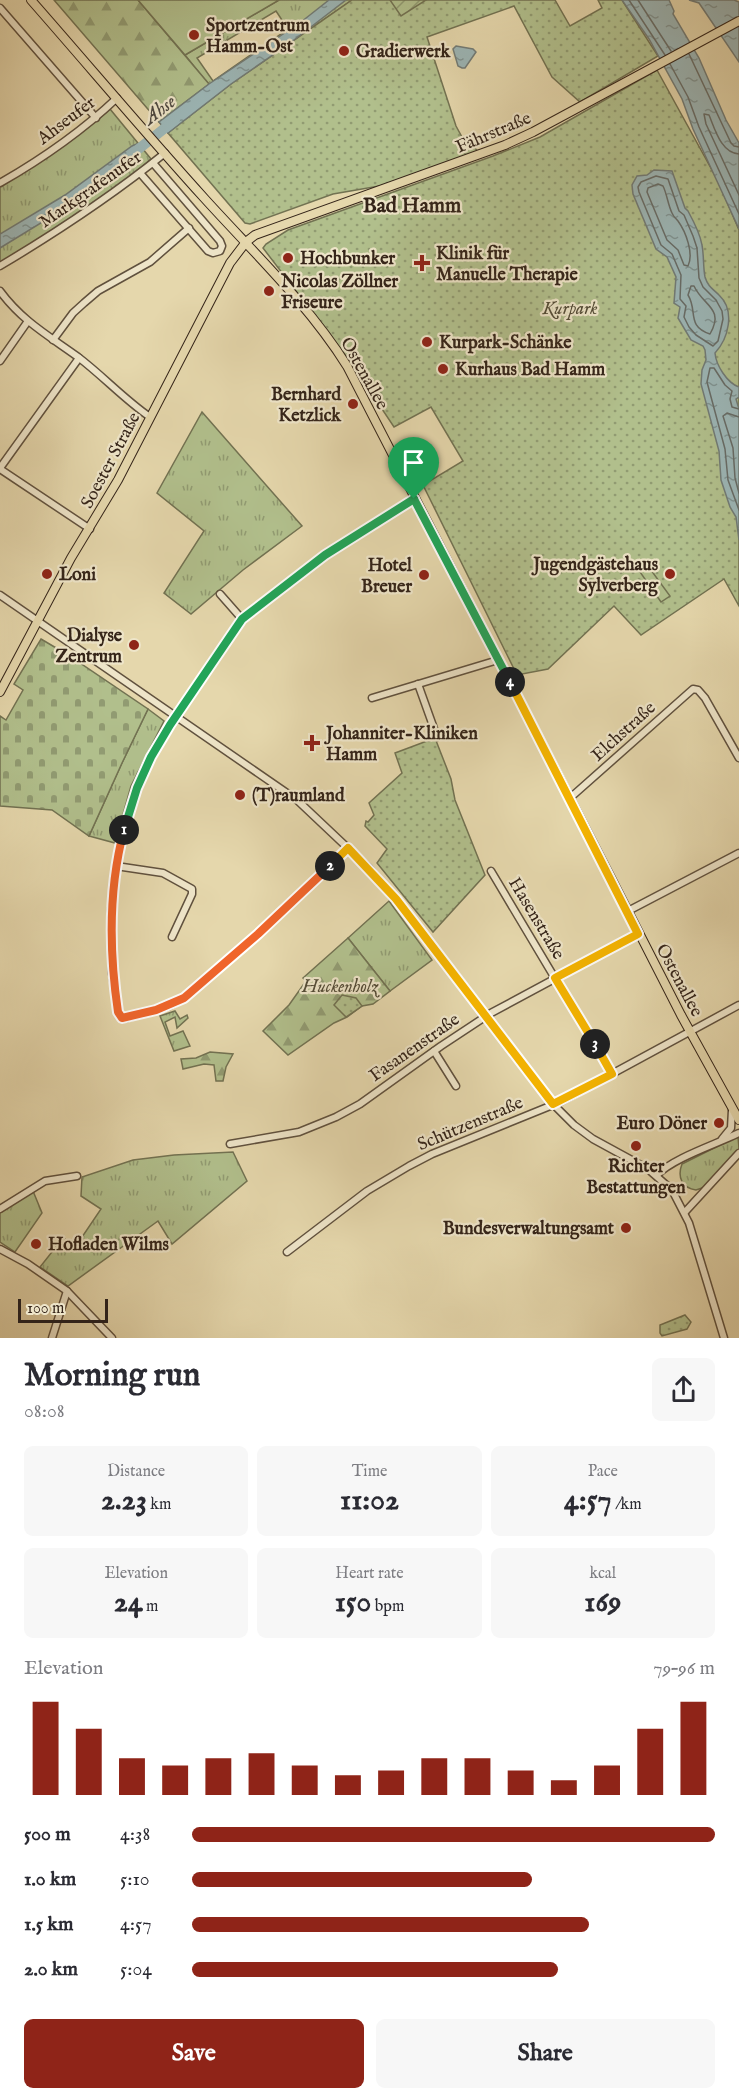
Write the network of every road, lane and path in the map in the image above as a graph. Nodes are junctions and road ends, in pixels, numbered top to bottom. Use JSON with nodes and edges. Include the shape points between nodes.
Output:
{"nodes":[{"id":1,"x":31,"y":0,"type":"edge"},
{"id":2,"x":0,"y":8,"type":"edge"},
{"id":3,"x":739,"y":21,"type":"edge"},
{"id":4,"x":117,"y":98,"type":"junction"},
{"id":5,"x":96,"y":118,"type":"junction"},
{"id":6,"x":165,"y":153,"type":"junction"},
{"id":7,"x":153,"y":163,"type":"junction"},
{"id":8,"x":140,"y":173,"type":"junction"},
{"id":9,"x":0,"y":183,"type":"edge"},
{"id":10,"x":189,"y":228,"type":"junction"},
{"id":11,"x":248,"y":240,"type":"junction"},
{"id":12,"x":0,"y":267,"type":"edge"},
{"id":13,"x":0,"y":291,"type":"edge"},
{"id":14,"x":28,"y":321,"type":"junction"},
{"id":15,"x":53,"y":340,"type":"junction"},
{"id":16,"x":79,"y":358,"type":"junction"},
{"id":17,"x":0,"y":361,"type":"edge"},
{"id":18,"x":150,"y":417,"type":"junction"},
{"id":19,"x":0,"y":468,"type":"edge"},
{"id":20,"x":414,"y":499,"type":"junction"},
{"id":21,"x":90,"y":529,"type":"junction"},
{"id":22,"x":220,"y":594,"type":"dead end"},
{"id":23,"x":0,"y":595,"type":"edge"},
{"id":24,"x":242,"y":619,"type":"junction"},
{"id":25,"x":36,"y":621,"type":"junction"},
{"id":26,"x":498,"y":660,"type":"junction"},
{"id":27,"x":418,"y":684,"type":"junction"},
{"id":28,"x":0,"y":692,"type":"edge"},
{"id":29,"x":372,"y":698,"type":"dead end"},
{"id":30,"x":176,"y":716,"type":"junction"},
{"id":31,"x":437,"y":737,"type":"dead end"},
{"id":32,"x":739,"y":758,"type":"edge"},
{"id":33,"x":570,"y":798,"type":"junction"},
{"id":34,"x":348,"y":848,"type":"junction"},
{"id":35,"x":739,"y":853,"type":"edge"},
{"id":36,"x":116,"y":866,"type":"junction"},
{"id":37,"x":491,"y":871,"type":"dead end"},
{"id":38,"x":628,"y":911,"type":"junction"},
{"id":39,"x":638,"y":934,"type":"junction"},
{"id":40,"x":172,"y":937,"type":"dead end"},
{"id":41,"x":555,"y":978,"type":"junction"},
{"id":42,"x":739,"y":1005,"type":"edge"},
{"id":43,"x":486,"y":1016,"type":"junction"},
{"id":44,"x":689,"y":1031,"type":"junction"},
{"id":45,"x":434,"y":1051,"type":"junction"},
{"id":46,"x":612,"y":1074,"type":"junction"},
{"id":47,"x":456,"y":1086,"type":"dead end"},
{"id":48,"x":553,"y":1104,"type":"junction"},
{"id":49,"x":732,"y":1109,"type":"junction"},
{"id":50,"x":739,"y":1120,"type":"edge"},
{"id":51,"x":739,"y":1133,"type":"edge"},
{"id":52,"x":717,"y":1142,"type":"junction"},
{"id":53,"x":230,"y":1144,"type":"dead end"},
{"id":54,"x":739,"y":1154,"type":"edge"},
{"id":55,"x":657,"y":1175,"type":"junction"},
{"id":56,"x":77,"y":1176,"type":"dead end"},
{"id":57,"x":0,"y":1209,"type":"edge"},
{"id":58,"x":685,"y":1212,"type":"junction"},
{"id":59,"x":0,"y":1249,"type":"edge"},
{"id":60,"x":287,"y":1252,"type":"dead end"},
{"id":61,"x":67,"y":1291,"type":"junction"},
{"id":62,"x":52,"y":1338,"type":"edge"},
{"id":63,"x":112,"y":1338,"type":"edge"},
{"id":64,"x":724,"y":1338,"type":"edge"}],
"edges":[{"from":1,"to":4,"type":"main road","name":"Ostenallee"},
{"from":2,"to":5,"type":"street"},
{"from":3,"to":11,"type":"main road","name":"Fährstraße","via":[[505,145]]},
{"from":4,"to":5,"type":"street","name":"Ahseufer"},
{"from":4,"to":6,"type":"main road","name":"Ostenallee"},
{"from":5,"to":9,"type":"street","name":"Ahseufer","via":[[56,149]]},
{"from":6,"to":7,"type":"street","name":"Markgrafenufer"},
{"from":6,"to":11,"type":"main road","name":"Ostenallee"},
{"from":7,"to":8,"type":"street","name":"Markgrafenufer"},
{"from":7,"to":10,"type":"street","via":[[220,241],[220,251],[210,253]]},
{"from":8,"to":10,"type":"street"},
{"from":8,"to":12,"type":"street","name":"Markgrafenufer","via":[[61,230]]},
{"from":10,"to":15,"type":"street","via":[[150,262],[91,297]]},
{"from":11,"to":18,"type":"main road","name":"Soester Straße","via":[[230,263]]},
{"from":11,"to":20,"type":"main road","name":"Ostenallee","via":[[335,348]]},
{"from":13,"to":14,"type":"street"},
{"from":14,"to":15,"type":"street"},
{"from":14,"to":17,"type":"street"},
{"from":15,"to":16,"type":"street"},
{"from":16,"to":18,"type":"street"},
{"from":16,"to":19,"type":"street"},
{"from":18,"to":21,"type":"main road","name":"Soester Straße"},
{"from":19,"to":21,"type":"street"},
{"from":20,"to":24,"type":"street","via":[[325,555]]},
{"from":20,"to":26,"type":"main road","name":"Ostenallee"},
{"from":21,"to":25,"type":"main road","name":"Soester Straße"},
{"from":22,"to":24,"type":"street"},
{"from":23,"to":25,"type":"street"},
{"from":24,"to":30,"type":"street"},
{"from":25,"to":28,"type":"main road","name":"Soester Straße"},
{"from":25,"to":30,"type":"street"},
{"from":26,"to":27,"type":"street"},
{"from":26,"to":33,"type":"main road","name":"Ostenallee"},
{"from":27,"to":29,"type":"street"},
{"from":27,"to":31,"type":"street"},
{"from":30,"to":34,"type":"street","via":[[297,800]]},
{"from":30,"to":36,"type":"street","via":[[137,788]]},
{"from":32,"to":33,"type":"street","name":"Elchstraße","via":[[705,698],[693,689]]},
{"from":33,"to":38,"type":"main road","name":"Ostenallee"},
{"from":34,"to":36,"type":"street","via":[[191,993],[169,1006],[122,1018],[112,973],[111,911]]},
{"from":34,"to":43,"type":"street","via":[[391,894]]},
{"from":35,"to":38,"type":"street"},
{"from":36,"to":40,"type":"street","via":[[163,873],[192,889]]},
{"from":37,"to":41,"type":"street","name":"Hasenstraße"},
{"from":38,"to":39,"type":"main road","name":"Ostenallee"},
{"from":39,"to":41,"type":"street","name":"Fasanenstraße"},
{"from":39,"to":44,"type":"main road","name":"Ostenallee"},
{"from":41,"to":43,"type":"street","name":"Fasanenstraße"},
{"from":41,"to":46,"type":"street","name":"Hasenstraße"},
{"from":42,"to":44,"type":"street","name":"Schützenstraße"},
{"from":43,"to":45,"type":"street","name":"Fasanenstraße"},
{"from":43,"to":48,"type":"street"},
{"from":44,"to":46,"type":"street","name":"Schützenstraße"},
{"from":44,"to":49,"type":"main road","name":"Ostenallee"},
{"from":45,"to":47,"type":"street"},
{"from":45,"to":53,"type":"street","name":"Fasanenstraße","via":[[336,1117],[299,1132]]},
{"from":46,"to":48,"type":"street","name":"Schützenstraße"},
{"from":48,"to":55,"type":"street","via":[[599,1143]]},
{"from":48,"to":60,"type":"street","name":"Schützenstraße","via":[[400,1171]]},
{"from":49,"to":50,"type":"main road","name":"Ostenallee"},
{"from":49,"to":52,"type":"street","via":[[731,1128]]},
{"from":51,"to":52,"type":"street"},
{"from":52,"to":55,"type":"street"},
{"from":54,"to":58,"type":"street"},
{"from":55,"to":58,"type":"street"},
{"from":56,"to":57,"type":"street","via":[[45,1181]]},
{"from":58,"to":64,"type":"street"},
{"from":59,"to":61,"type":"street"},
{"from":61,"to":62,"type":"street"},
{"from":61,"to":63,"type":"street"}]}
